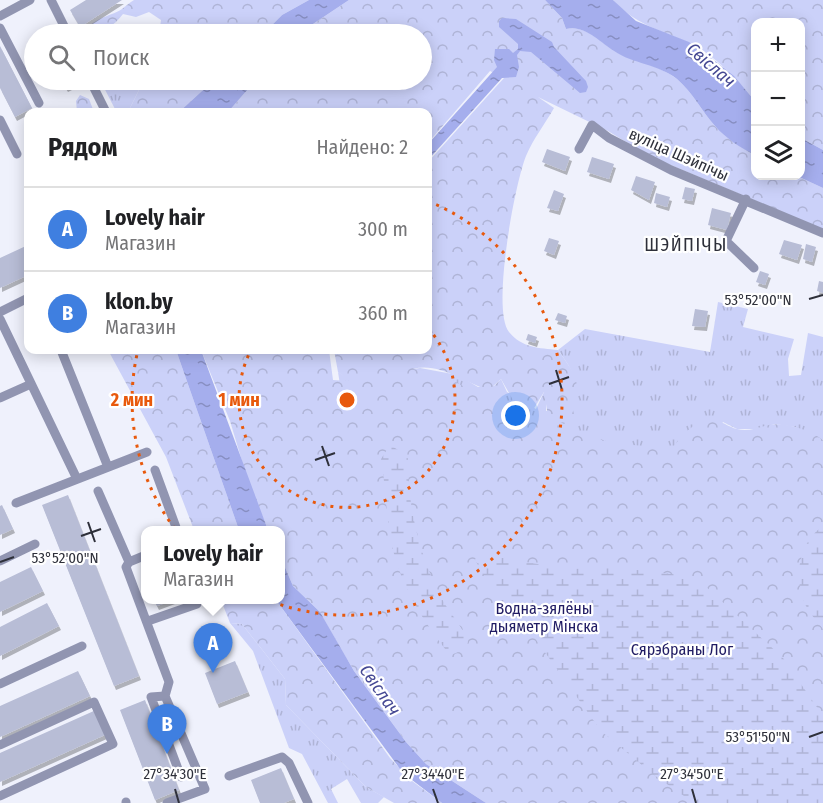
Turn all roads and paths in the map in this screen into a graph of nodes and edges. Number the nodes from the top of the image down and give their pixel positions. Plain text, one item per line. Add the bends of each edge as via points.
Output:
1 (30, 0) edge
2 (51, 0) edge
3 (0, 16) edge
4 (63, 24) edge
5 (0, 28) edge
6 (24, 74) edge
7 (32, 90) edge
8 (95, 90) edge
9 (39, 103) dead end
10 (104, 108) edge
11 (0, 120) edge
12 (579, 149) dead end
13 (17, 154) dead end
14 (746, 199) junction
15 (823, 233) edge
16 (754, 268) dead end
17 (24, 300) edge
18 (0, 312) edge
19 (0, 319) edge
20 (63, 354) edge
21 (31, 384) junction
22 (0, 398) edge
23 (147, 452) dead end
24 (108, 467) junction
25 (155, 470) dead end
26 (77, 479) junction
27 (98, 491) dead end
28 (16, 502) dead end
29 (175, 526) edge
30 (35, 544) dead end
31 (141, 557) edge
32 (0, 561) edge
33 (129, 562) junction
34 (141, 604) edge
35 (141, 604) edge
36 (197, 604) edge
37 (148, 621) junction
38 (82, 646) dead end
39 (0, 684) edge
40 (165, 696) junction
41 (0, 745) edge
42 (229, 776) dead end
43 (181, 777) dead end
44 (0, 796) edge
45 (167, 803) edge
46 (308, 803) edge

1 - 3 street
2 - 4 street
5 - 6 street
7 - 9 street
8 - 10 street
11 - 13 street
12 - 14 street, вуліца Шэйпічы via 592,125 671,170
14 - 15 street, вуліца Шэйпічы
14 - 16 street via 726,241
17 - 18 street
19 - 21 street
20 - 24 street
21 - 22 street
21 - 26 street
23 - 24 street
24 - 26 street
25 - 29 street
26 - 28 street
27 - 33 street
30 - 32 street
31 - 33 street
33 - 35 street via 126,567
34 - 37 street
36 - 37 street
37 - 40 street via 169,681
38 - 39 street
40 - 43 street via 151,697
40 - 45 street via 205,789
41 - 44 street via 94,702 113,744
42 - 46 street via 282,757 289,763

